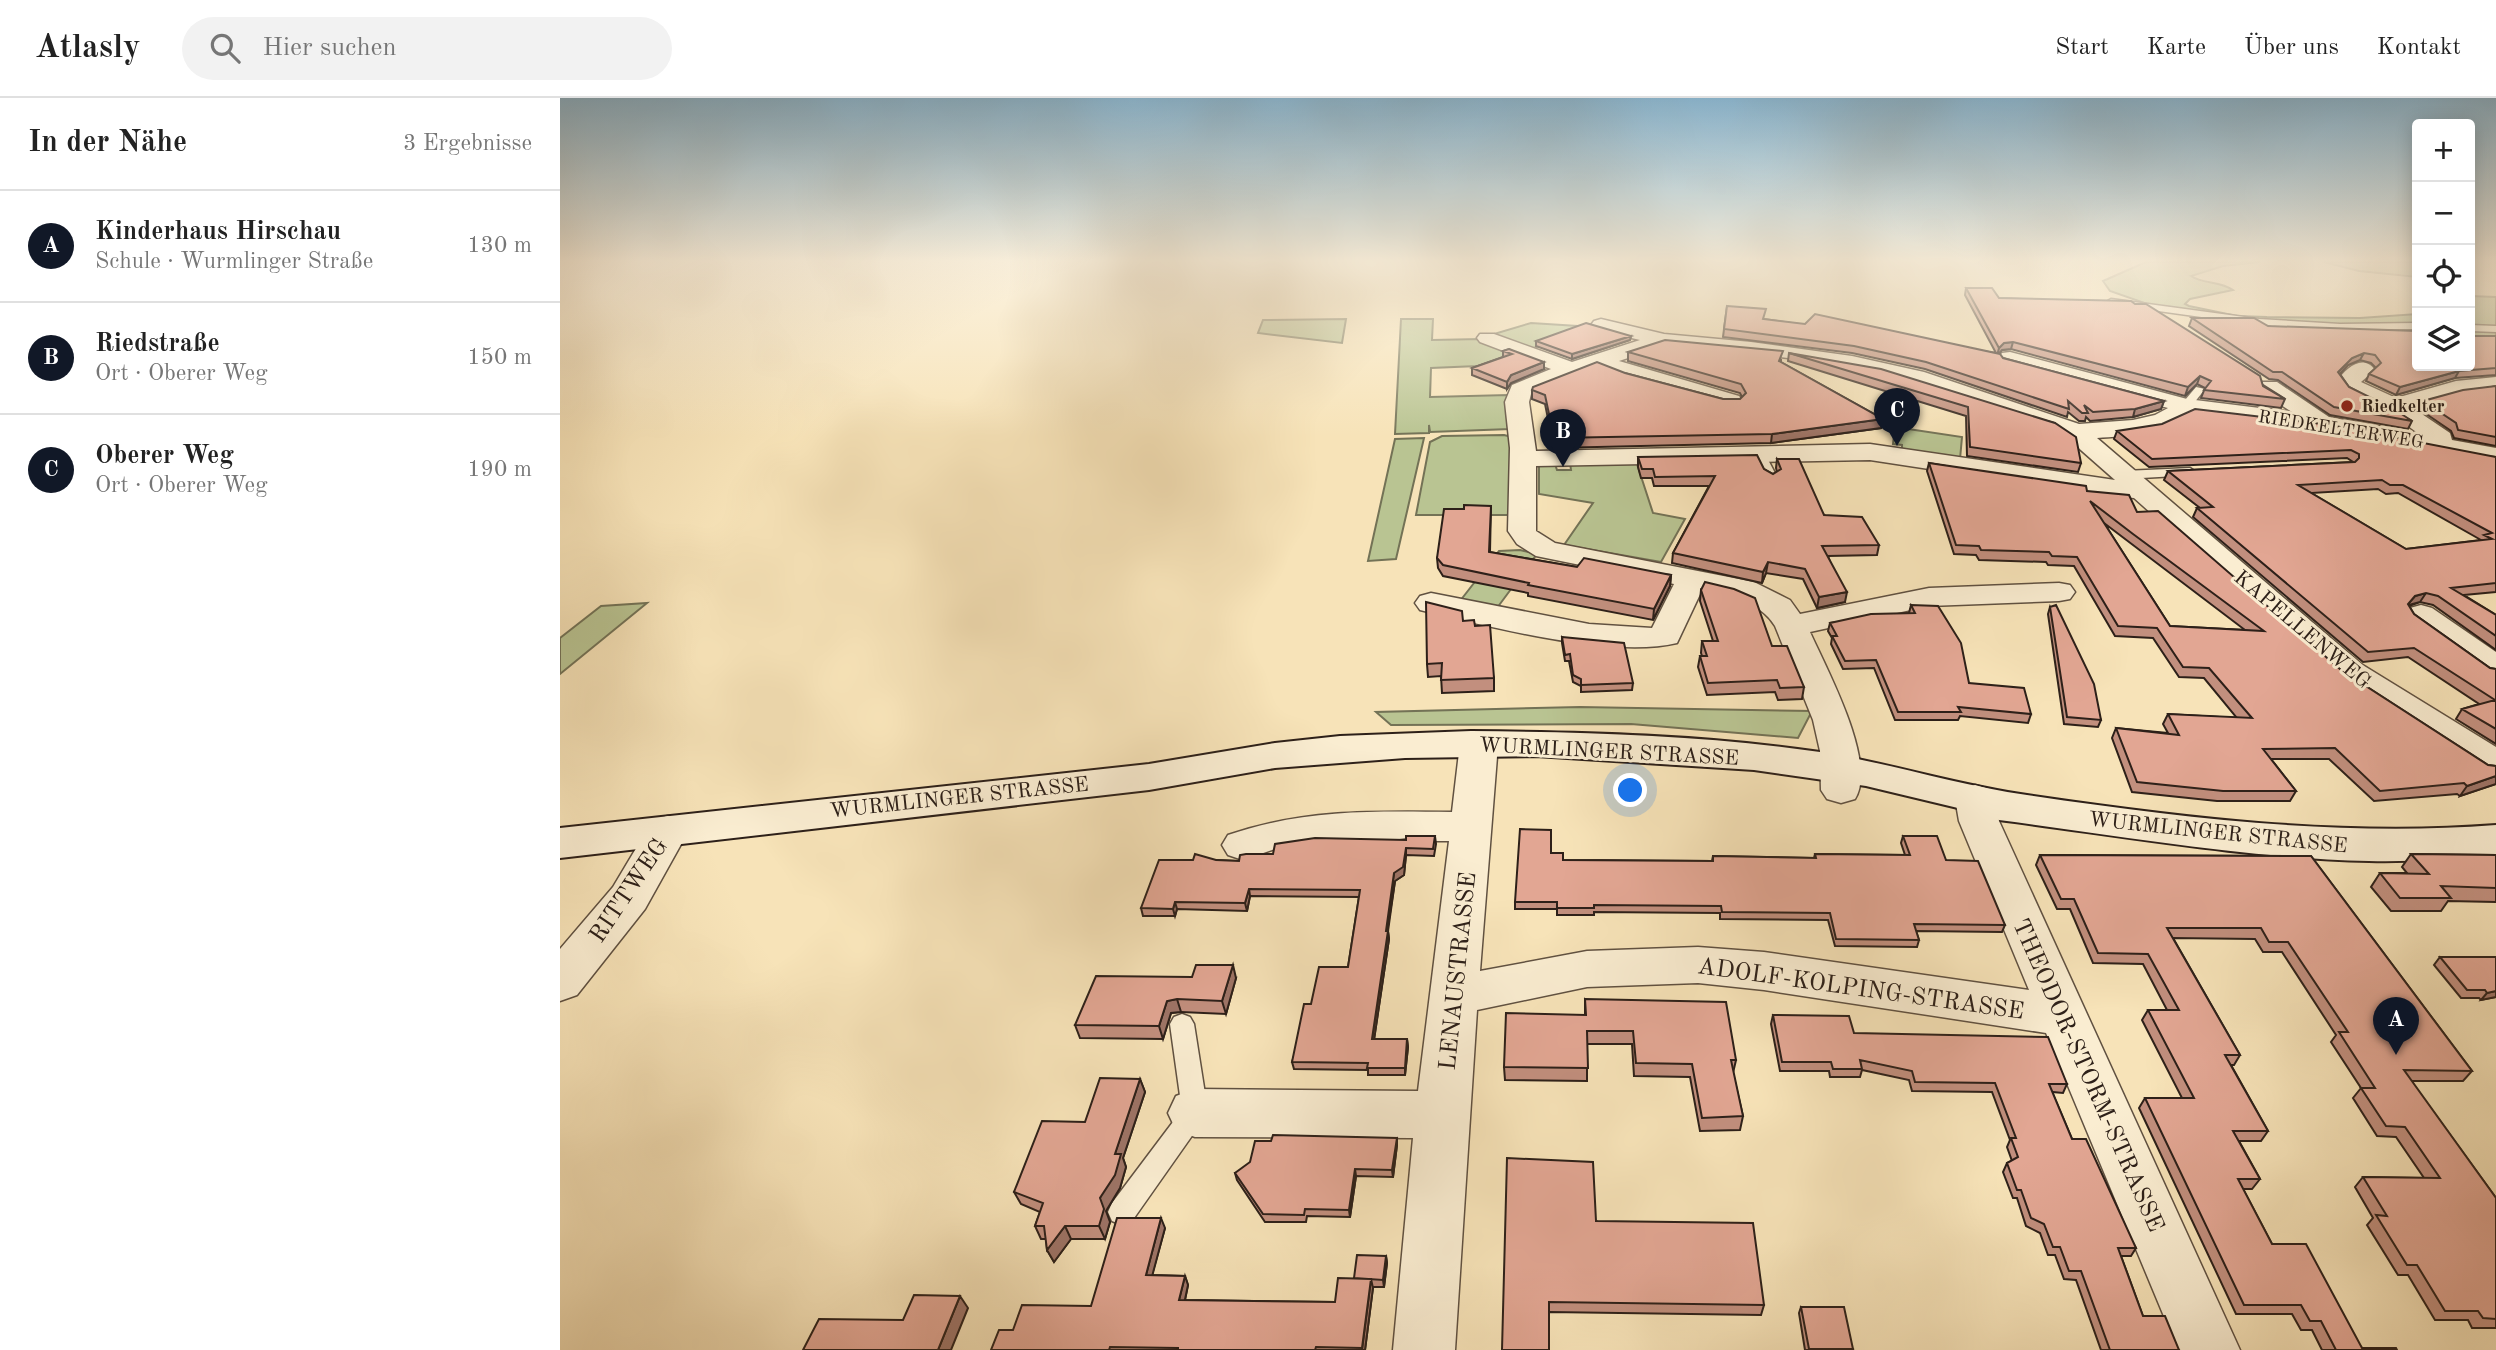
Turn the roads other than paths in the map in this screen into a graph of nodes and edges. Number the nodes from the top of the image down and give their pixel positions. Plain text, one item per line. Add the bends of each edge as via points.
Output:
1 (2171, 320) edge
2 (2253, 320) edge
3 (2174, 323) edge
4 (1601, 326) edge
5 (2412, 326) edge
6 (2475, 328) edge
7 (2496, 330) edge
8 (1487, 338) dead end
9 (1664, 340) junction
10 (2010, 358) edge
11 (1584, 365) junction
12 (2362, 368) edge
13 (2265, 384) edge
14 (2496, 384) edge
15 (2193, 398) junction
16 (1731, 401) edge
17 (2395, 406) junction
18 (2327, 424) junction
19 (2074, 431) junction
20 (2453, 447) junction
21 (2379, 450) edge
22 (1758, 453) junction
23 (2496, 456) edge
24 (1523, 459) junction
25 (2203, 472) edge
26 (1771, 477) edge
27 (2132, 482) junction
28 (1692, 578) junction
29 (2059, 592) dead end
30 (1431, 603) edge
31 (2421, 615) edge
32 (1790, 626) junction
33 (2496, 668) edge
34 (1479, 754) junction
35 (2489, 754) edge
36 (1842, 779) junction
37 (1991, 803) junction
38 (1472, 827) junction
39 (668, 830) junction
40 (2496, 840) edge
41 (560, 843) edge
42 (1243, 845) dead end
43 (560, 982) edge
44 (1454, 995) junction
45 (2061, 1015) junction
46 (1182, 1024) dead end
47 (1195, 1113) junction
48 (1442, 1115) junction
49 (1122, 1212) dead end
50 (1424, 1350) edge
51 (2209, 1350) edge

1 - 3 lane
2 - 5 lane
4 - 9 street, KAPELLENWEG
6 - 7 lane
8 - 11 street
9 - 11 street
9 - 19 street, KAPELLENWEG via 1865,365 1953,388
10 - 15 street, RIEDKELTERWEG
11 - 16 street via 1659,379
11 - 24 street via 1525,386 1517,395
12 - 17 street via 2349,384
13 - 18 street
14 - 17 street via 2456,388
15 - 18 street, RIEDKELTERWEG
15 - 19 street, KAPELLENWEG via 2176,414 2147,425
17 - 20 street
18 - 20 street, RIEDKELTERWEG
18 - 21 street
19 - 27 street, KAPELLENWEG
20 - 23 street, RIEDKELTERWEG
22 - 24 street
22 - 26 lane
22 - 27 street via 1870,452 2107,488
24 - 28 street via 1521,523 1535,545 1562,555
25 - 27 lane
27 - 35 street, KAPELLENWEG via 2349,671 2393,702
28 - 30 street via 1665,636 1648,641
28 - 32 street via 1758,594 1779,607
29 - 32 street via 1929,597
31 - 33 street
32 - 36 street via 1831,720
34 - 36 main road, WURMLINGER STRASSE via 1566,765
34 - 38 street, LENAUSTRASSE
34 - 39 main road, WURMLINGER STRASSE via 1195,780 1149,777
36 - 37 main road, WURMLINGER STRASSE
37 - 40 main road, WURMLINGER STRASSE via 2191,833 2300,843 2391,846
37 - 45 street, THEODOR-STORM-STRASSE via 1979,821
38 - 42 street via 1302,830 1267,835
38 - 44 street, LENAUSTRASSE
39 - 41 main road, WURMLINGER STRASSE
39 - 43 street, RITTWEG via 629,898
44 - 45 street, ADOLF-KOLPING-STRASSE via 1587,969 1698,965
44 - 48 street, LENAUSTRASSE
45 - 51 street, THEODOR-STORM-STRASSE
46 - 47 lane
47 - 48 street
47 - 49 lane
48 - 50 street, LENAUSTRASSE

